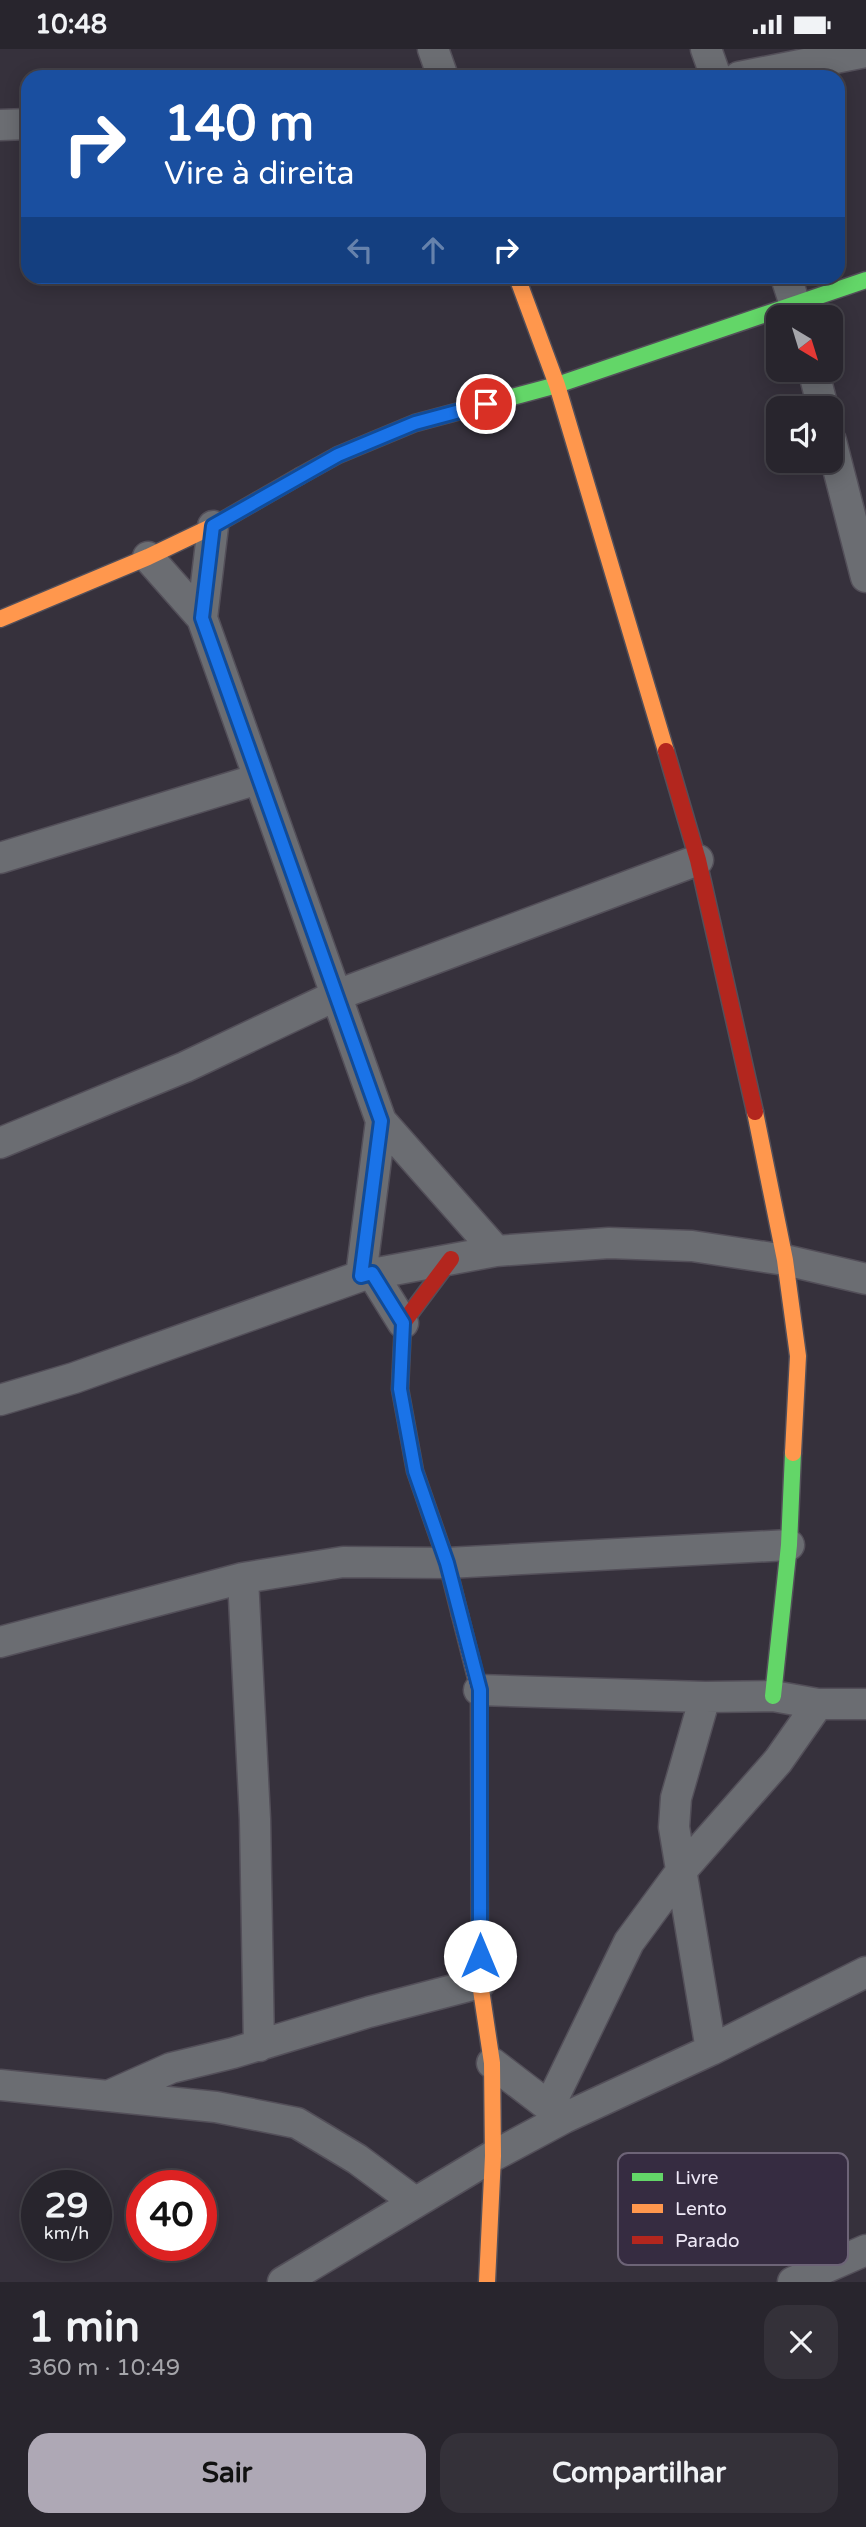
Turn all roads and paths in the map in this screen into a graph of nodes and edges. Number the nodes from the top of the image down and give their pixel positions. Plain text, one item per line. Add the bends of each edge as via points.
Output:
1 (706, 49) edge
2 (866, 52) edge
3 (714, 70) edge
4 (774, 70) edge
5 (21, 124) edge
6 (0, 125) edge
7 (866, 280) edge
8 (520, 284) edge
9 (793, 299) edge
10 (557, 385) junction
11 (841, 473) edge
12 (213, 526) junction
13 (861, 534) edge
14 (148, 557) junction
15 (866, 577) edge
16 (202, 618) junction
17 (0, 619) edge
18 (258, 779) junction
19 (0, 858) edge
20 (698, 860) junction
21 (338, 995) junction
22 (381, 1121) junction
23 (0, 1143) edge
24 (496, 1251) junction
25 (451, 1259) junction
26 (785, 1260) junction
27 (366, 1275) junction
28 (866, 1279) edge
29 (403, 1323) junction
30 (0, 1401) edge
31 (789, 1545) junction
32 (447, 1563) junction
33 (243, 1578) junction
34 (0, 1642) edge
35 (480, 1690) junction
36 (773, 1696) junction
37 (705, 1697) junction
38 (818, 1704) junction
39 (866, 1705) edge
40 (682, 1870) junction
41 (866, 1972) edge
42 (480, 1983) junction
43 (259, 2046) junction
44 (711, 2050) junction
45 (492, 2063) junction
46 (0, 2085) edge
47 (108, 2096) junction
48 (557, 2113) junction
49 (493, 2156) junction
50 (415, 2202) junction
51 (866, 2250) edge
52 (848, 2258) edge
53 (832, 2265) edge
54 (283, 2282) edge
55 (487, 2282) edge
56 (793, 2282) edge

1 - 3 street
2 - 4 street
5 - 6 street
7 - 9 street
8 - 10 street
9 - 10 street
10 - 12 street via 415,423 338,455
10 - 20 street
11 - 13 street
12 - 14 street
12 - 16 street
13 - 15 street
14 - 16 street
14 - 17 street
16 - 18 street
18 - 19 street
18 - 21 street
20 - 21 street
20 - 26 street
21 - 22 street
21 - 23 street via 185,1067
22 - 24 street
22 - 27 street
24 - 25 street
24 - 26 street via 609,1243 692,1246
25 - 27 street
25 - 29 street
26 - 28 street
26 - 31 street via 798,1356
27 - 29 street
27 - 30 street
29 - 32 street via 400,1389 415,1471
31 - 32 street
31 - 36 street
32 - 33 street via 343,1562
32 - 35 street
33 - 34 street
33 - 43 street via 255,1819
35 - 37 street
35 - 42 street
36 - 37 street
36 - 38 street
37 - 40 street via 676,1798 674,1827
38 - 39 street
38 - 40 street via 778,1761
40 - 44 street
40 - 48 street via 629,1942
41 - 44 street
42 - 43 street
42 - 45 street
43 - 47 street via 172,2068
44 - 48 street
45 - 48 street
45 - 49 street
46 - 47 street
47 - 50 street via 216,2107 297,2123
48 - 49 street
49 - 50 street
49 - 55 street
50 - 54 street
51 - 52 street
53 - 56 street

